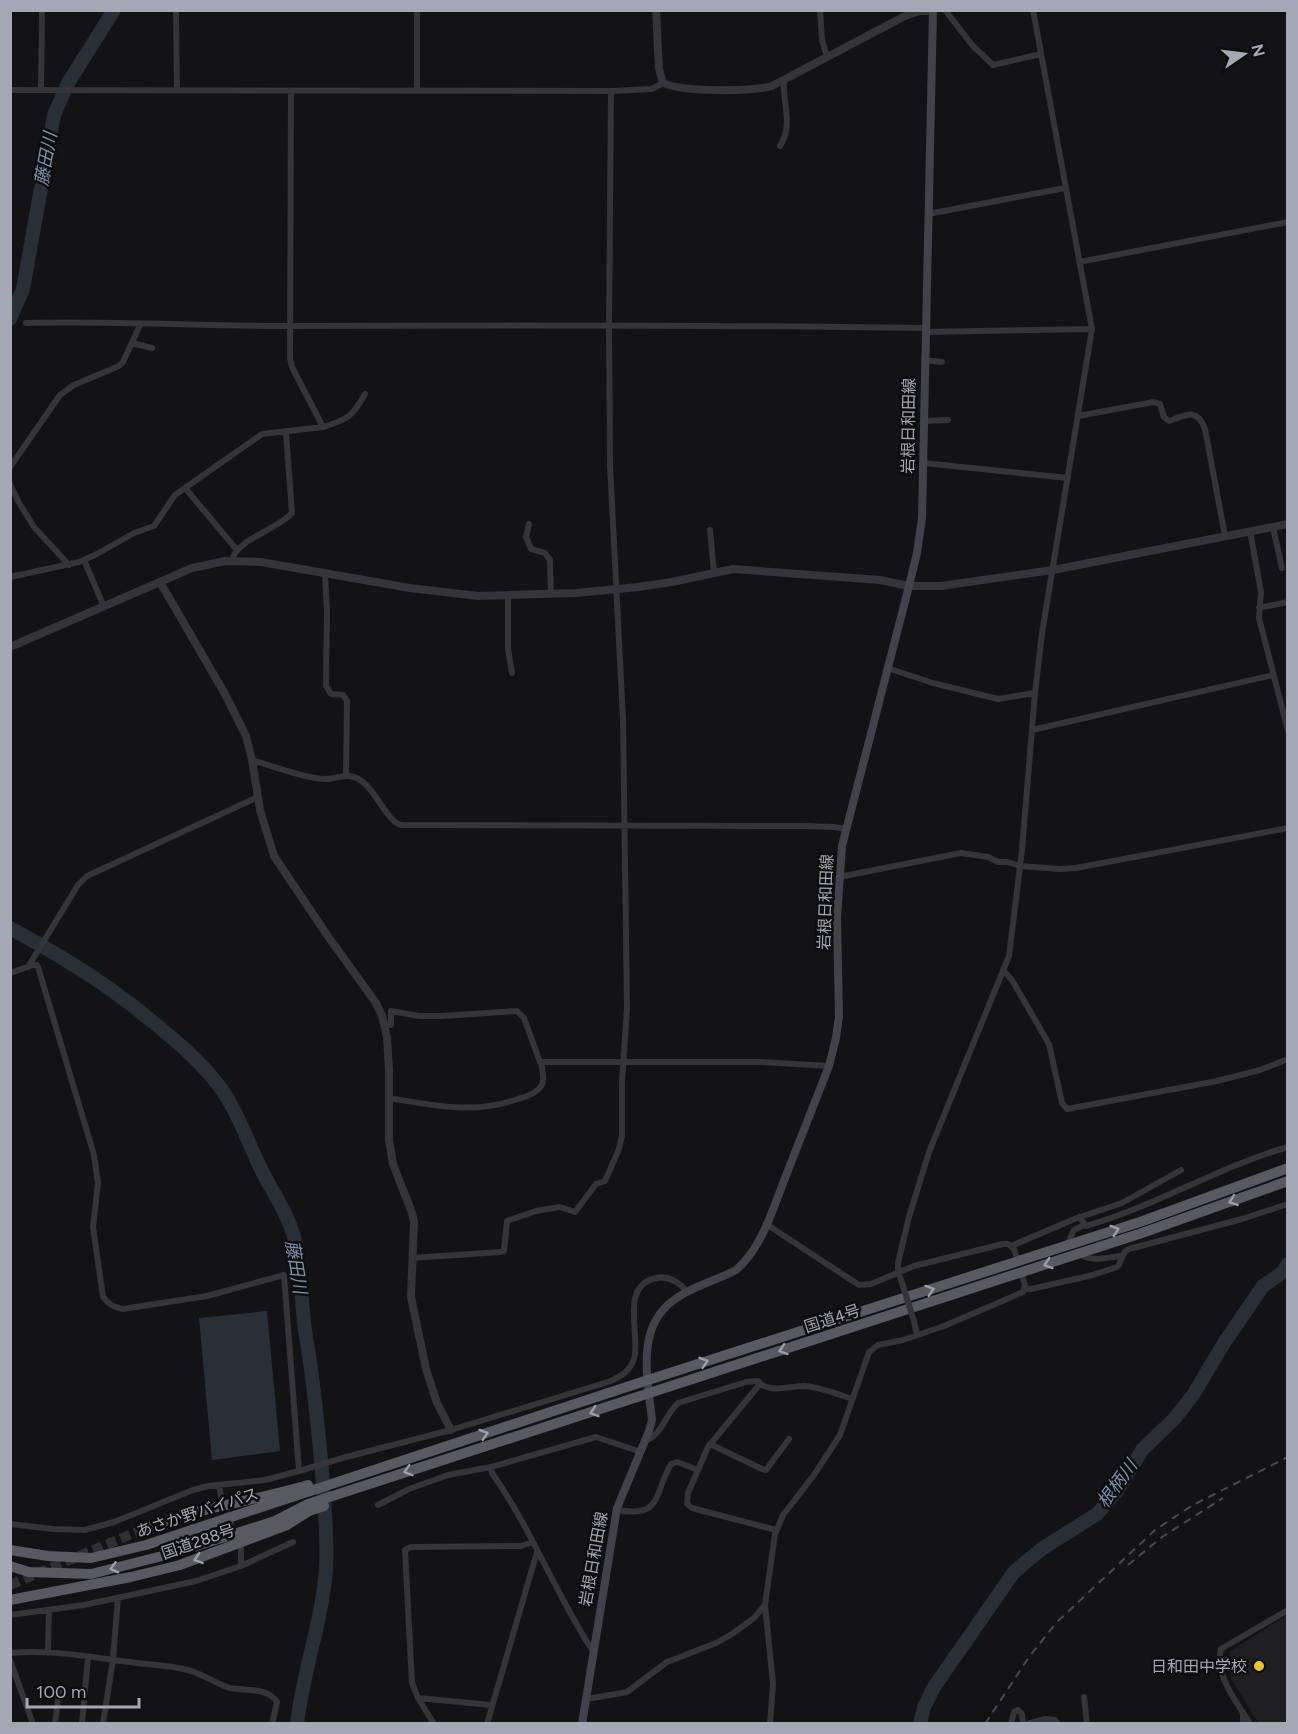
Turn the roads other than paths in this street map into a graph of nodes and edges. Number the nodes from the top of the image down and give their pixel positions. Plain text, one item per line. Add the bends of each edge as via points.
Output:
1 (42, 10) edge
2 (176, 10) edge
3 (417, 10) edge
4 (656, 10) edge
5 (820, 10) edge
6 (945, 10) edge
7 (1032, 10) edge
8 (932, 11) edge
9 (1041, 54) junction
10 (827, 57) junction
11 (784, 80) junction
12 (663, 83) junction
13 (177, 89) junction
14 (10, 90) edge
15 (44, 90) junction
16 (291, 91) junction
17 (611, 91) junction
18 (417, 92) junction
19 (780, 146) dead end
20 (1065, 188) junction
21 (928, 214) junction
22 (1287, 222) edge
23 (1079, 262) junction
24 (26, 323) dead end
25 (140, 325) junction
26 (290, 326) junction
27 (609, 326) junction
28 (1092, 329) junction
29 (925, 330) junction
30 (132, 343) junction
31 (152, 348) dead end
32 (924, 360) junction
33 (942, 362) dead end
34 (365, 394) dead end
35 (1078, 416) junction
36 (948, 420) dead end
37 (923, 421) junction
38 (323, 427) junction
39 (286, 433) junction
40 (923, 463) junction
41 (10, 467) edge
42 (1068, 478) junction
43 (10, 483) edge
44 (185, 488) junction
45 (529, 524) dead end
46 (1287, 524) edge
47 (1273, 527) junction
48 (710, 530) dead end
49 (1250, 531) junction
50 (1225, 536) junction
51 (237, 550) junction
52 (84, 560) junction
53 (232, 560) junction
54 (69, 565) junction
55 (1282, 568) dead end
56 (1053, 570) junction
57 (714, 573) junction
58 (325, 574) junction
59 (10, 577) edge
60 (160, 582) junction
61 (909, 586) junction
62 (616, 589) junction
63 (551, 594) junction
64 (508, 595) junction
65 (1287, 602) edge
66 (104, 607) junction
67 (1259, 608) junction
68 (10, 647) edge
69 (887, 668) junction
70 (512, 673) dead end
71 (1273, 675) junction
72 (1035, 693) junction
73 (1032, 730) junction
74 (1287, 731) edge
75 (252, 759) junction
76 (345, 776) junction
77 (258, 797) junction
78 (626, 825) junction
79 (1287, 828) edge
80 (846, 829) junction
81 (1020, 866) junction
82 (839, 877) junction
83 (28, 967) junction
84 (1004, 970) junction
85 (10, 973) edge
86 (384, 1023) junction
87 (1287, 1059) edge
88 (542, 1062) junction
89 (624, 1062) junction
90 (829, 1066) junction
91 (388, 1098) junction
92 (1287, 1147) edge
93 (1287, 1168) edge
94 (1180, 1170) dead end
95 (1287, 1181) edge
96 (1287, 1204) edge
97 (1079, 1217) junction
98 (766, 1224) junction
99 (1084, 1225) junction
100 (1067, 1245) junction
101 (1011, 1246) junction
102 (1079, 1254) junction
103 (1122, 1256) junction
104 (412, 1258) junction
105 (1020, 1267) junction
106 (898, 1271) junction
107 (1025, 1289) junction
108 (688, 1292) junction
109 (917, 1335) junction
110 (648, 1380) junction
111 (760, 1384) junction
112 (650, 1394) junction
113 (852, 1399) junction
114 (452, 1430) junction
115 (789, 1439) dead end
116 (645, 1441) junction
117 (710, 1444) junction
118 (641, 1452) junction
119 (388, 1466) joint
120 (491, 1467) junction
121 (302, 1470) junction
122 (698, 1470) junction
123 (385, 1479) joint
124 (219, 1485) junction
125 (347, 1485) junction
126 (307, 1498) junction
127 (222, 1501) tunnel mouth
128 (378, 1505) dead end
129 (617, 1510) junction
130 (10, 1524) edge
131 (146, 1528) tunnel mouth
132 (776, 1530) junction
133 (293, 1542) dead end
134 (533, 1542) junction
135 (241, 1549) dead end
136 (10, 1550) edge
137 (537, 1552) junction
138 (10, 1566) edge
139 (241, 1566) junction
140 (118, 1598) junction
141 (10, 1600) edge
142 (765, 1605) junction
143 (49, 1610) junction
144 (1287, 1610) edge
145 (10, 1616) edge
146 (10, 1653) edge
147 (48, 1653) junction
148 (594, 1654) junction
149 (88, 1657) junction
150 (113, 1659) junction
151 (10, 1660) edge
152 (59, 1691) dead end
153 (1084, 1697) dead end
154 (418, 1698) junction
155 (586, 1699) junction
156 (491, 1705) junction
157 (1243, 1712) junction
158 (34, 1723) edge
159 (55, 1724) edge
160 (82, 1724) edge
161 (103, 1724) edge
162 (272, 1724) edge
163 (434, 1724) edge
164 (487, 1724) edge
165 (582, 1724) edge
166 (770, 1724) edge
167 (1011, 1724) edge
168 (1027, 1724) edge
169 (1058, 1724) edge
170 (1087, 1724) edge
171 (1243, 1724) edge
172 (1250, 1724) edge

1 - 15 street
2 - 13 street
3 - 18 street
4 - 12 street via 658,69
5 - 10 street
6 - 9 street via 990,63 997,65
7 - 9 street
8 - 10 street via 905,16
8 - 21 main road, 岩根日和田線
9 - 20 street
10 - 11 street
11 - 12 street via 753,90
11 - 19 street via 787,126
12 - 17 street via 652,89
13 - 15 street
13 - 16 street
14 - 15 street
16 - 18 street
16 - 26 street
17 - 18 street
17 - 27 street
20 - 21 street
20 - 23 street
21 - 29 main road, 岩根日和田線
22 - 23 street
23 - 28 street
24 - 25 street
25 - 26 street
25 - 30 street
26 - 27 street
26 - 38 street via 292,367
27 - 29 street
27 - 62 street
28 - 29 street
28 - 35 street
29 - 32 main road, 岩根日和田線
30 - 31 street
30 - 41 street via 119,366 60,395
32 - 33 street
32 - 37 main road, 岩根日和田線
34 - 38 street via 346,420
35 - 42 street
35 - 50 street via 1154,402 1160,404 1169,421 1189,414 1201,419
36 - 37 street
37 - 40 main road, 岩根日和田線
38 - 39 street
39 - 44 street via 262,434
39 - 51 street via 292,513
40 - 42 street
40 - 61 main road, 岩根日和田線 via 920,539
42 - 56 street
43 - 54 street via 29,520
44 - 51 street
44 - 52 street via 172,498 154,526
45 - 63 street via 526,537 531,549 550,560
46 - 47 street
47 - 49 street
47 - 55 street
48 - 57 street
49 - 50 street
49 - 67 street via 1261,592
50 - 56 street
51 - 53 street
52 - 54 street
52 - 66 street
53 - 58 street
53 - 60 street via 192,568
54 - 59 street
56 - 61 street via 956,585
56 - 72 street
57 - 61 street via 757,569
57 - 62 street
58 - 64 street via 478,596
58 - 76 street via 326,686 331,694 343,695 347,701
60 - 66 street
60 - 75 street via 237,717
61 - 69 main road, 岩根日和田線
62 - 63 street
62 - 78 street
63 - 64 street
64 - 70 street
65 - 67 street
66 - 68 street
67 - 71 street
69 - 72 street via 998,699
69 - 80 main road, 岩根日和田線
71 - 73 street
71 - 74 street
72 - 73 street
73 - 81 street
75 - 76 street via 323,779
75 - 77 street
76 - 78 street via 360,780 392,820 401,825
77 - 83 street via 91,873 78,885
77 - 86 street via 280,867 376,1004
78 - 80 street
78 - 89 street
79 - 81 street via 1076,868
80 - 82 main road, 岩根日和田線
81 - 82 street via 961,853
81 - 84 street
82 - 90 main road, 岩根日和田線 via 839,1016
83 - 85 street
83 - 121 street via 38,967 97,1165 93,1227 104,1297 114,1307 123,1309 207,1296 284,1275
84 - 87 street via 1046,1039 1067,1110 1217,1081
84 - 106 street via 929,1152
86 - 88 street via 391,1025 391,1011 420,1016 518,1011
86 - 91 street
88 - 89 street
88 - 91 street via 540,1088 494,1106 463,1109
89 - 90 street
89 - 104 street via 619,1149 605,1180 596,1184 575,1212 560,1207 536,1210 507,1221 504,1251
90 - 98 main road, 岩根日和田線
91 - 104 street via 388,1140 414,1222
92 - 99 street via 1231,1167 1121,1216
100 -> 93 highway, 国道4号
94 - 97 street via 1122,1203
95 -> 102 highway, 国道4号
96 - 103 street via 1129,1249
97 - 99 street
97 - 101 street
98 - 106 street via 859,1285 871,1284
98 - 108 main road, 岩根日和田線 via 749,1256 736,1270
99 - 100 street via 1074,1230
100 - 105 highway, 国道4号
101 - 105 street
101 - 106 street via 1004,1244
102 - 103 street via 1096,1260
102 -> 105 highway, 国道4号
103 - 107 street via 1116,1267 1093,1275
104 - 114 street via 411,1297 426,1368
105 - 107 street
110 -> 105 highway, 国道4号
105 -> 112 highway, 国道4号
106 - 109 street, bridge
107 - 109 street
108 - 110 main road, 岩根日和田線 via 673,1300 651,1329 646,1346
108 - 114 street via 674,1280 661,1276 640,1286 634,1304 634,1358 624,1374
109 - 113 street via 873,1347
110 - 112 main road, 岩根日和田線
119 -> 110 highway, 国道4号
111 - 113 street via 767,1388 805,1386
111 - 116 street via 746,1382 678,1403 657,1434
111 - 117 street
112 - 116 main road, 岩根日和田線 via 652,1420
112 -> 123 highway, 国道4号
113 - 132 street via 840,1435
114 - 121 street
115 - 117 street via 766,1470
116 - 118 main road, 岩根日和田線
117 - 122 street
118 - 120 street via 596,1437
118 - 129 main road, 岩根日和田線
119 - 125 highway, 国道288号
120 - 128 street via 448,1475
120 - 134 street
121 - 124 street via 265,1480
122 - 129 street via 674,1463 652,1506 634,1513
122 - 132 street via 688,1493 689,1507
123 - 125 highway, 国道288号
124 - 127 street
124 - 130 street via 177,1495 85,1530
125 - 126 highway, 国道288号
125 - 126 highway, 国道288号
126 - 131 highway, 国道288号 via 284,1492 168,1519
126 - 136 highway, あさか野バイパス via 108,1555 68,1558
126 -> 138 highway, あさか野バイパス via 275,1521 91,1574 29,1572
126 -> 141 highway, 国道288号 via 287,1525 180,1565
129 - 148 main road, 岩根日和田線
132 - 142 street
133 - 139 street
134 - 137 street
134 - 154 street via 521,1546 405,1550 410,1665
135 - 139 street
137 - 148 street
137 - 156 street
139 - 140 street via 196,1581
140 - 143 street
140 - 150 street
142 - 155 street via 732,1634 667,1662 627,1692
142 - 166 street via 773,1684
143 - 145 street
143 - 147 street
144 - 157 street via 1221,1649 1220,1662 1227,1685
146 - 147 street
147 - 149 street
148 - 155 main road, 岩根日和田線
149 - 150 street
149 - 160 street
150 - 161 street
150 - 162 street via 179,1667 228,1687 266,1693 276,1702
151 - 158 street
152 - 159 street
153 - 170 street
154 - 156 street
154 - 163 street
155 - 165 main road, 岩根日和田線
156 - 164 street
157 - 171 street
157 - 172 street
167 - 168 street via 1018,1710
168 - 169 street via 1046,1719

